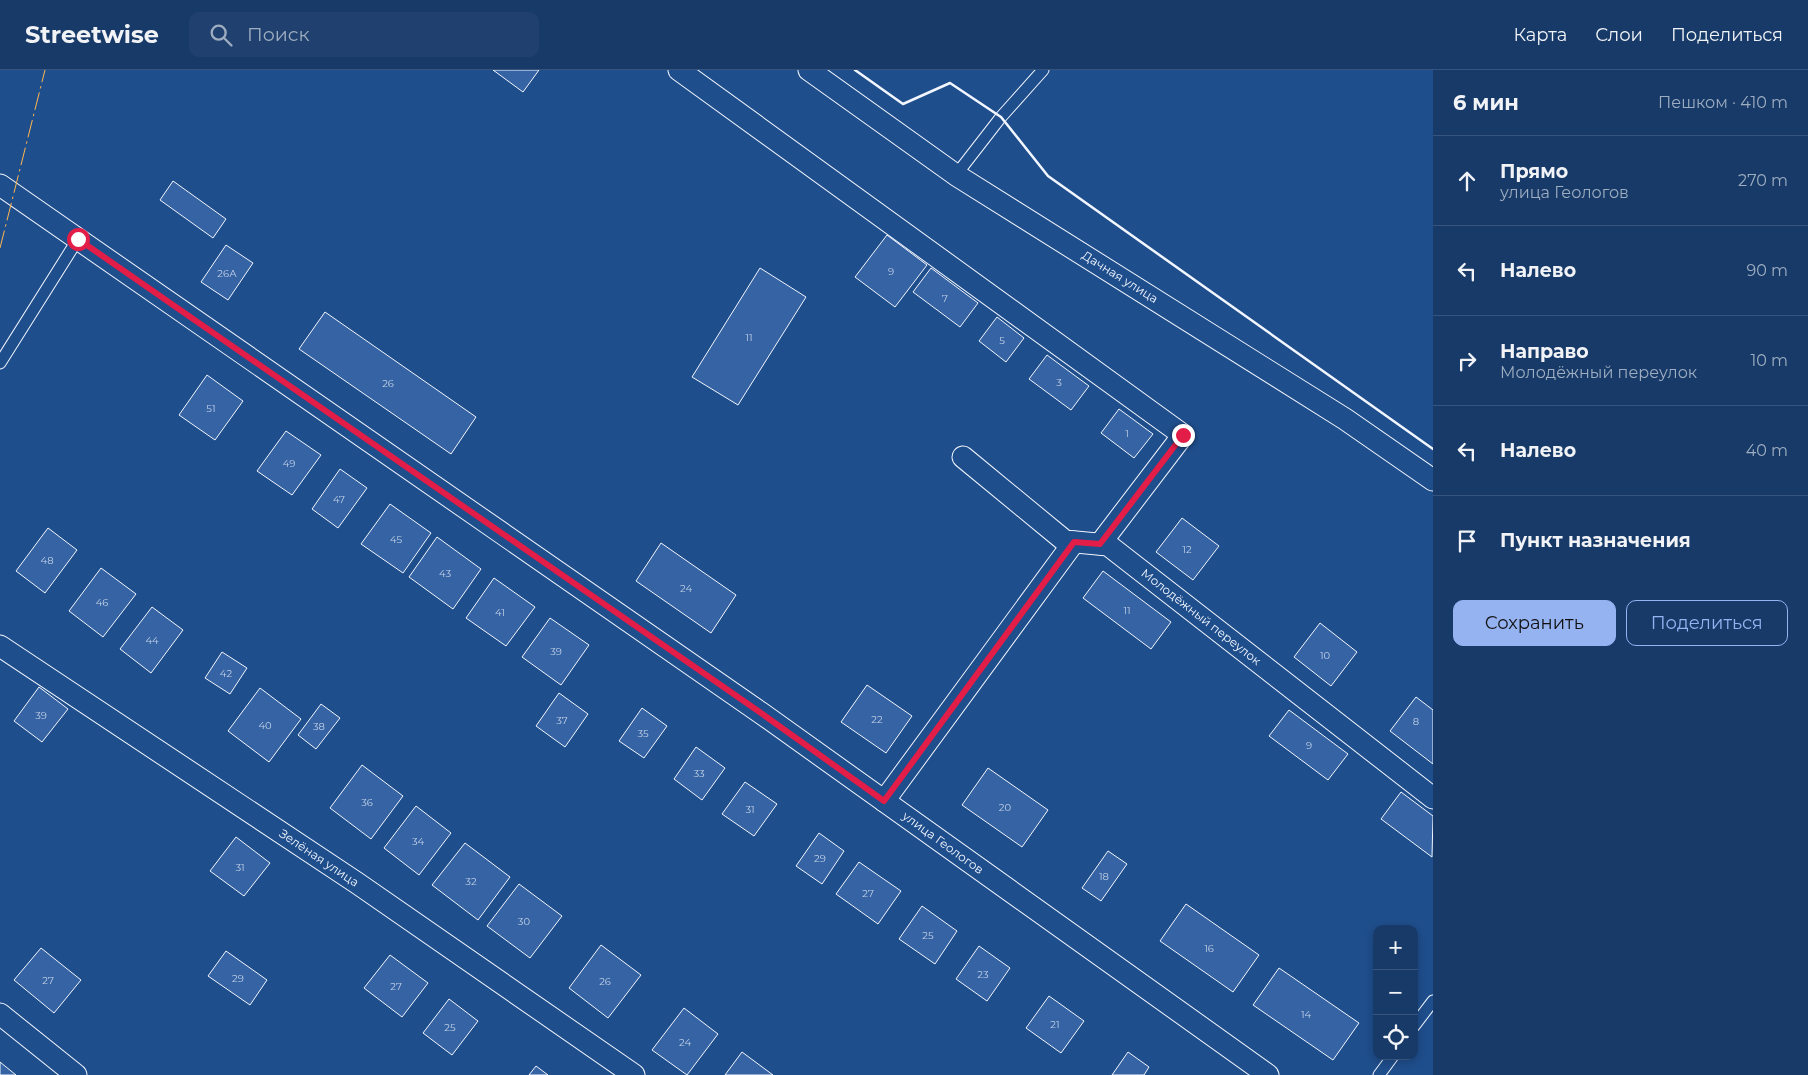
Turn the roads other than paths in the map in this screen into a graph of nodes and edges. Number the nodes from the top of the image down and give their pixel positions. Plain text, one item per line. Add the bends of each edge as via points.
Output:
1 (678, 70) edge
2 (810, 70) edge
3 (1043, 70) edge
4 (956, 175) junction
5 (0, 184) edge
6 (78, 239) junction
7 (0, 363) edge
8 (963, 457) dead end
9 (1433, 480) edge
10 (1074, 542) junction
11 (1100, 544) junction
12 (0, 646) edge
13 (1433, 798) edge
14 (884, 801) junction
15 (1433, 1000) edge
16 (0, 1014) edge
17 (1418, 1021) edge
18 (1390, 1060) edge
19 (76, 1075) edge
20 (634, 1075) edge
21 (1268, 1075) edge
22 (1379, 1075) edge

1 - 11 street via 1183,435
2 - 4 street, Дачная улица
3 - 4 lane
4 - 9 street, Дачная улица via 1345,419
5 - 6 street, улица Геологов
6 - 7 lane
6 - 14 street, улица Геологов
8 - 10 street, Молодёжный переулок via 1065,541
10 - 11 street, Молодёжный переулок
10 - 14 street
11 - 13 street, Молодёжный переулок via 1108,545
12 - 20 street, Зелёная улица via 357,883
14 - 21 street, улица Геологов
15 - 17 lane
16 - 19 street
18 - 22 lane

